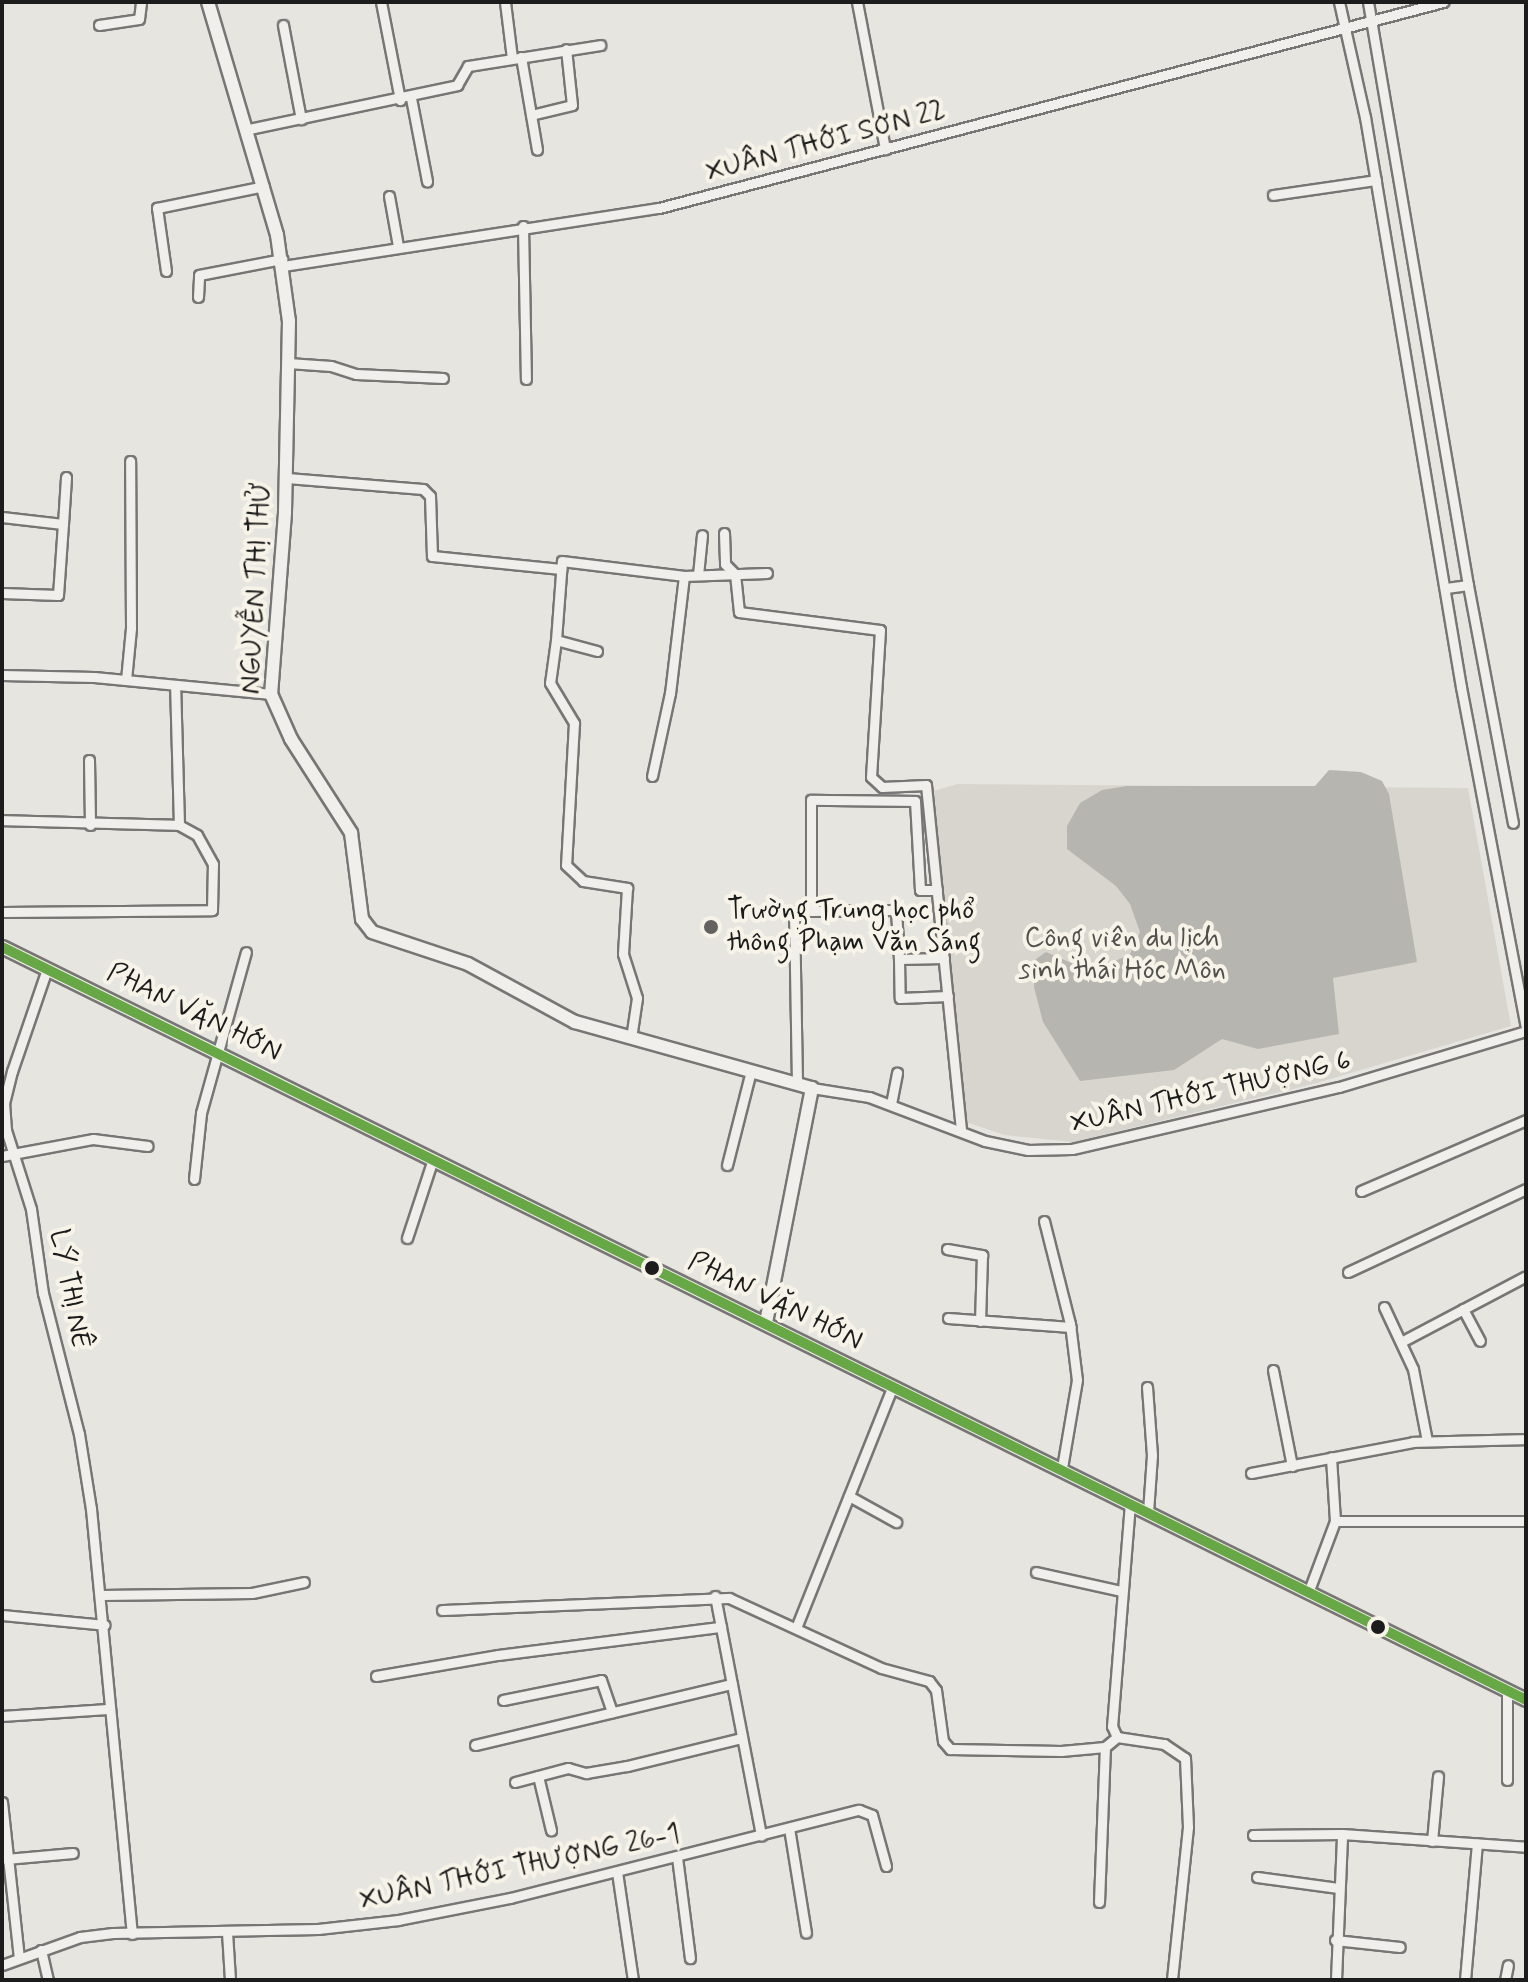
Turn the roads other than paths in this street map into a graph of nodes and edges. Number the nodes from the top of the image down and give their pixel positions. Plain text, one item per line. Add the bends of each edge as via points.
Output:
1 (141, 2) edge
2 (208, 2) edge
3 (381, 2) edge
4 (505, 2) edge
5 (857, 2) edge
6 (1339, 2) edge
7 (1368, 2) edge
8 (1443, 2) edge
9 (1371, 20) junction
10 (99, 25) dead end
11 (283, 25) dead end
12 (1344, 28) junction
13 (600, 45) dead end
14 (566, 49) junction
15 (516, 58) junction
16 (411, 98) junction
17 (400, 100) junction
18 (531, 115) junction
19 (301, 119) junction
20 (249, 129) junction
21 (885, 149) junction
22 (537, 150) dead end
23 (1376, 180) junction
24 (427, 181) dead end
25 (264, 186) junction
26 (1273, 195) dead end
27 (389, 196) dead end
28 (523, 226) junction
29 (398, 246) junction
30 (282, 262) junction
31 (166, 271) dead end
32 (198, 297) dead end
33 (288, 363) junction
34 (443, 378) dead end
35 (526, 379) dead end
36 (130, 461) dead end
37 (66, 477) dead end
38 (287, 478) junction
39 (2, 517) edge
40 (63, 524) junction
41 (724, 533) dead end
42 (702, 535) dead end
43 (561, 569) junction
44 (767, 573) dead end
45 (735, 574) junction
46 (698, 575) junction
47 (684, 576) junction
48 (1468, 585) junction
49 (1446, 588) junction
50 (2, 593) edge
51 (556, 640) junction
52 (597, 651) dead end
53 (2, 675) edge
54 (126, 680) junction
55 (175, 686) junction
56 (271, 694) junction
57 (89, 760) dead end
58 (652, 776) dead end
59 (2, 820) edge
60 (1513, 823) dead end
61 (90, 825) junction
62 (179, 825) junction
63 (937, 890) junction
64 (794, 911) dead end
65 (2, 912) edge
66 (2, 947) edge
67 (246, 952) dead end
68 (944, 958) junction
69 (899, 959) junction
70 (47, 969) junction
71 (948, 996) junction
72 (1526, 1030) edge
73 (631, 1038) junction
74 (220, 1053) junction
75 (7, 1070) edge
76 (751, 1071) junction
77 (897, 1073) dead end
78 (797, 1083) junction
79 (812, 1088) junction
80 (891, 1104) junction
81 (1526, 1120) edge
82 (961, 1131) junction
83 (148, 1146) dead end
84 (7, 1155) edge
85 (433, 1159) junction
86 (727, 1165) dead end
87 (194, 1179) dead end
88 (1526, 1189) edge
89 (1361, 1191) dead end
90 (1044, 1221) dead end
91 (407, 1238) dead end
92 (947, 1249) dead end
93 (1348, 1272) dead end
94 (1526, 1276) edge
95 (1384, 1307) dead end
96 (1463, 1309) junction
97 (948, 1318) dead end
98 (980, 1321) junction
99 (766, 1323) junction
100 (1071, 1327) junction
101 (1480, 1341) dead end
102 (1401, 1342) junction
103 (1273, 1370) dead end
104 (893, 1386) junction
105 (1147, 1387) dead end
106 (1526, 1439) edge
107 (1427, 1441) junction
108 (1331, 1457) junction
109 (1292, 1466) junction
110 (1062, 1468) junction
111 (1251, 1473) dead end
112 (849, 1496) junction
113 (1130, 1503) junction
114 (1148, 1512) junction
115 (1335, 1521) junction
116 (1526, 1521) edge
117 (896, 1522) dead end
118 (1036, 1572) dead end
119 (304, 1582) dead end
120 (1122, 1591) junction
121 (1308, 1593) junction
122 (102, 1595) junction
123 (715, 1596) junction
124 (442, 1610) dead end
125 (2, 1615) edge
126 (105, 1625) junction
127 (721, 1627) junction
128 (796, 1628) junction
129 (376, 1676) dead end
130 (732, 1684) junction
131 (1507, 1691) junction
132 (503, 1700) dead end
133 (1526, 1700) edge
134 (107, 1709) junction
135 (612, 1712) junction
136 (2, 1716) edge
137 (1117, 1737) junction
138 (741, 1738) junction
139 (475, 1745) dead end
140 (1105, 1747) junction
141 (538, 1776) junction
142 (1438, 1776) dead end
143 (1507, 1780) dead end
144 (515, 1782) dead end
145 (2, 1802) edge
146 (789, 1828) junction
147 (551, 1830) dead end
148 (1342, 1834) junction
149 (1253, 1835) dead end
150 (761, 1836) junction
151 (1432, 1841) junction
152 (1477, 1844) junction
153 (1526, 1847) edge
154 (73, 1853) dead end
155 (677, 1857) junction
156 (6, 1859) junction
157 (886, 1866) dead end
158 (617, 1872) junction
159 (1257, 1877) dead end
160 (1338, 1888) junction
161 (1099, 1902) dead end
162 (227, 1932) junction
163 (806, 1933) dead end
164 (132, 1934) junction
165 (1335, 1940) junction
166 (1400, 1947) dead end
167 (41, 1950) junction
168 (19, 1958) junction
169 (690, 1958) dead end
170 (2, 1965) edge
171 (1508, 1965) dead end
172 (48, 1980) edge
173 (230, 1980) edge
174 (633, 1980) edge
175 (1172, 1980) edge
176 (1336, 1980) edge
177 (1465, 1980) edge
178 (1505, 1980) edge

1 - 10 street via 139,19
2 - 20 main road, NGUYỄN THỊ THỬ
3 - 17 street
4 - 15 street
5 - 21 street
6 - 12 street
7 - 9 street
8 - 9 street, XUÂN THỚI SƠN 22
9 - 12 street, XUÂN THỚI SƠN 22
9 - 48 street
11 - 19 street
12 - 21 street, XUÂN THỚI SƠN 22
12 - 23 street
13 - 14 street
14 - 15 street
14 - 18 street via 572,105
15 - 16 street via 468,66 457,85
15 - 18 street
16 - 17 street
16 - 24 street
17 - 19 street
18 - 22 street
19 - 20 street
20 - 25 main road, NGUYỄN THỊ THỬ
21 - 28 street, XUÂN THỚI SƠN 22 via 659,208
23 - 26 street
23 - 49 street
25 - 30 main road, NGUYỄN THỊ THỬ
25 - 31 street via 157,208
27 - 29 street
28 - 29 street, XUÂN THỚI SƠN 22
28 - 35 street
29 - 30 street, XUÂN THỚI SƠN 22
30 - 32 street, XUÂN THỚI SƠN 22 via 199,275
30 - 33 main road, NGUYỄN THỊ THỬ
33 - 34 street via 356,374
33 - 38 main road, NGUYỄN THỊ THỬ
36 - 54 street via 131,628
37 - 40 street
38 - 43 street via 423,489 430,496 432,556
38 - 56 main road, NGUYỄN THỊ THỬ
39 - 40 street
40 - 50 street via 58,595
41 - 45 street via 725,564
42 - 46 street
43 - 47 street via 562,561
43 - 51 street
44 - 45 street
45 - 46 street
45 - 63 street via 739,612 880,630 871,777 882,787 926,785
46 - 47 street
47 - 58 street via 670,693
48 - 49 street
48 - 60 street
49 - 72 street
51 - 52 street
51 - 73 street via 550,683 574,723 566,865 583,881 627,888 623,954 637,998
53 - 54 street
54 - 55 street
55 - 56 street
55 - 62 street
56 - 73 main road, NGUYỄN THỊ THỬ via 291,739 351,833 367,927 468,964 557,1015
57 - 61 street
59 - 61 street
61 - 62 street
62 - 65 street via 197,835 213,864 212,910
63 - 68 street
63 - 69 street via 920,890 915,801 811,800 811,911 896,910
64 - 78 street
66 - 70 main road, PHAN VĂN HỚN
67 - 74 street
68 - 69 street
68 - 71 street
69 - 71 street via 900,998
70 - 74 main road, PHAN VĂN HỚN
70 - 75 street, LÝ THỊ NÊ
71 - 82 street
72 - 82 street, XUÂN THỚI THƯỢNG 6 via 1339,1087 1072,1149 1028,1150
73 - 76 main road, NGUYỄN THỊ THỬ
74 - 85 main road, PHAN VĂN HỚN
74 - 87 street via 201,1113
75 - 84 street, LÝ THỊ NÊ
76 - 78 main road, NGUYỄN THỊ THỬ
76 - 86 street
77 - 80 street
78 - 79 main road, NGUYỄN THỊ THỬ
79 - 80 street, XUÂN THỚI THƯỢNG 6
79 - 99 main road
80 - 82 street, XUÂN THỚI THƯỢNG 6
81 - 89 street
83 - 84 street via 93,1139
84 - 122 street, LÝ THỊ NÊ via 31,1209 43,1293 79,1434
85 - 91 street
85 - 99 main road, PHAN VĂN HỚN
88 - 93 street
90 - 100 street
92 - 98 street via 982,1255
94 - 96 street
95 - 102 street
96 - 101 street
96 - 102 street
97 - 98 street
98 - 100 street
99 - 104 main road, PHAN VĂN HỚN
100 - 110 street via 1077,1380
102 - 107 street via 1413,1369
103 - 109 street
104 - 110 main road, PHAN VĂN HỚN
104 - 112 street
105 - 114 street via 1152,1455
106 - 107 street
107 - 108 street
108 - 109 street
108 - 115 street
109 - 111 street
110 - 113 main road, PHAN VĂN HỚN
112 - 117 street
112 - 128 street
113 - 114 main road, PHAN VĂN HỚN
113 - 120 street
114 - 121 main road, PHAN VĂN HỚN
115 - 116 street
115 - 121 street
118 - 120 street
119 - 122 street via 252,1593
120 - 137 street via 1112,1711
121 - 131 main road, PHAN VĂN HỚN
122 - 126 street, LÝ THỊ NÊ
123 - 124 street
123 - 127 street
123 - 128 street
125 - 126 street
126 - 134 street, LÝ THỊ NÊ
127 - 129 street
127 - 130 street
128 - 140 street via 881,1668 929,1681 936,1690 943,1741 950,1749
130 - 135 street
130 - 138 street
131 - 133 main road, PHAN VĂN HỚN
131 - 143 street
132 - 135 street via 601,1680
134 - 136 street
134 - 164 street, LÝ THỊ NÊ
135 - 139 street
137 - 140 street
137 - 175 street via 1164,1744 1185,1758 1188,1827
138 - 141 street via 627,1766 586,1773 568,1768
138 - 150 street
140 - 161 street
141 - 144 street
141 - 147 street
142 - 151 street
145 - 156 street
146 - 150 street, XUÂN THỚI THƯỢNG 26-1
146 - 157 street, XUÂN THỚI THƯỢNG 26-1 via 867,1811
146 - 163 street
148 - 149 street
148 - 151 street
148 - 160 street
150 - 155 street, XUÂN THỚI THƯỢNG 26-1
151 - 152 street
152 - 153 street
152 - 177 street
154 - 156 street
155 - 158 street, XUÂN THỚI THƯỢNG 26-1
155 - 169 street
156 - 168 street
158 - 162 street, XUÂN THỚI THƯỢNG 26-1 via 398,1920
158 - 174 street
159 - 160 street
160 - 165 street
162 - 164 street, XUÂN THỚI THƯỢNG 26-1
162 - 173 street
164 - 167 street, XUÂN THỚI THƯỢNG 26-1 via 80,1937
165 - 166 street
165 - 176 street
167 - 168 street, XUÂN THỚI THƯỢNG 26-1
167 - 172 street
168 - 170 street, XUÂN THỚI THƯỢNG 26-1
171 - 178 street

